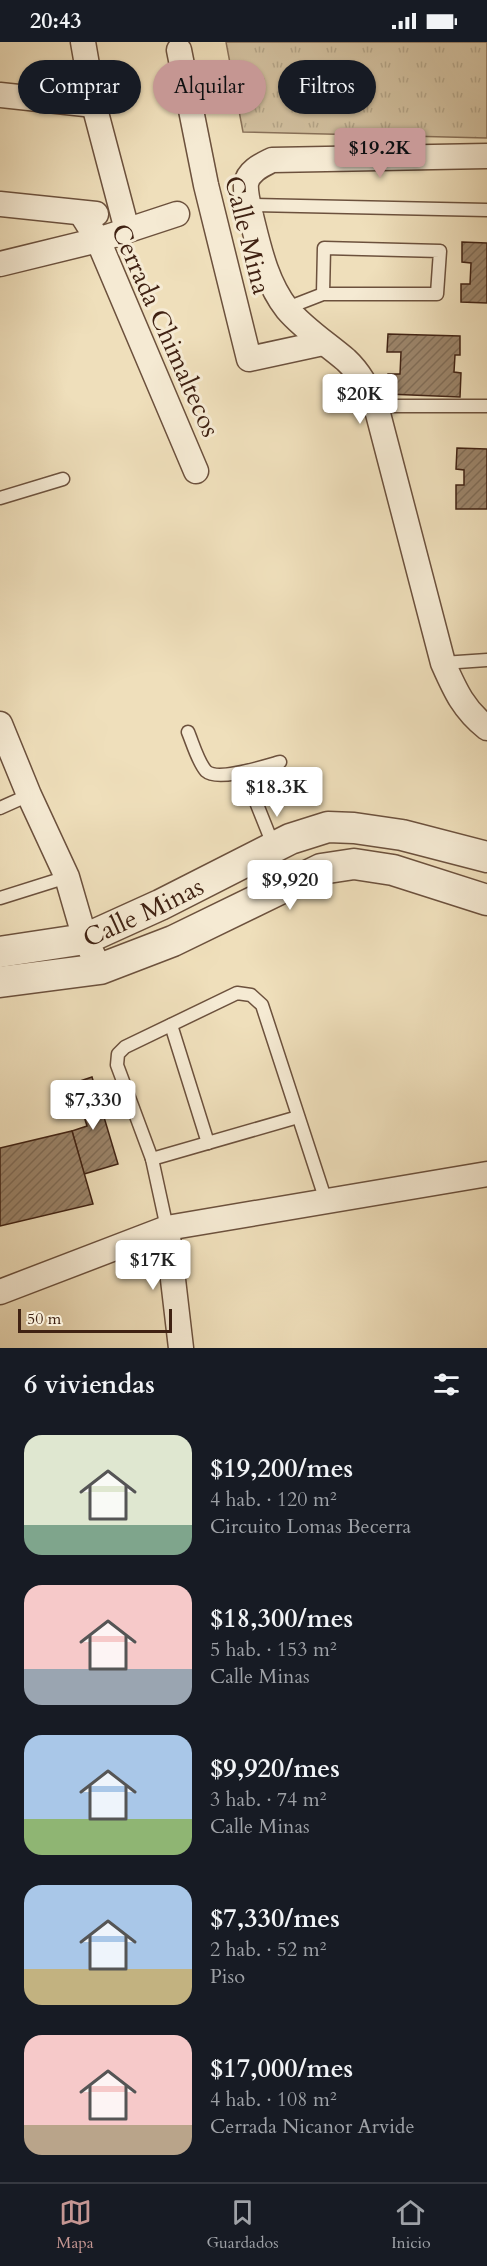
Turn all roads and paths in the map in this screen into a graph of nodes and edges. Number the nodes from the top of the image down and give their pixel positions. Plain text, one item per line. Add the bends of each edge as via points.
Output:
1 (83, 42) edge
2 (179, 50) dead end
3 (86, 60) edge
4 (0, 95) edge
5 (18, 97) edge
6 (96, 114) edge
7 (487, 156) edge
8 (0, 204) edge
9 (249, 205) junction
10 (487, 210) edge
11 (81, 213) junction
12 (177, 214) dead end
13 (124, 223) junction
14 (98, 240) junction
15 (0, 264) edge
16 (323, 294) junction
17 (287, 308) junction
18 (323, 343) junction
19 (376, 405) junction
20 (487, 406) edge
21 (196, 471) dead end
22 (63, 479) dead end
23 (0, 498) edge
24 (487, 660) edge
25 (443, 663) junction
26 (0, 724) edge
27 (487, 728) edge
28 (188, 732) dead end
29 (280, 762) dead end
30 (244, 772) junction
31 (28, 795) junction
32 (0, 808) edge
33 (274, 847) junction
34 (487, 857) edge
35 (67, 877) junction
36 (285, 887) junction
37 (0, 898) edge
38 (487, 900) edge
39 (85, 939) junction
40 (0, 952) edge
41 (100, 969) junction
42 (0, 982) edge
43 (171, 1025) junction
44 (298, 1117) junction
45 (208, 1143) junction
46 (152, 1159) junction
47 (487, 1174) edge
48 (326, 1201) junction
49 (167, 1228) junction
50 (0, 1292) edge
51 (181, 1348) edge

1 - 3 street
2 - 18 street, Calle Mina via 206,184 249,359
4 - 5 street
6 - 13 street
7 - 9 street via 272,160 256,168 246,183
8 - 11 street
9 - 10 lane
9 - 17 street via 262,261
11 - 13 street
11 - 14 street, Cerrada Chimaltecos
12 - 13 street
13 - 14 street
14 - 15 street
14 - 21 street, Cerrada Chimaltecos
16 - 16 lane via 324,249 440,251 437,294
16 - 17 lane
17 - 18 street
18 - 19 street via 363,380
19 - 20 lane
19 - 25 street
22 - 23 lane
24 - 25 lane
25 - 27 street via 460,701
26 - 31 street
28 - 30 lane via 209,773
29 - 30 lane
30 - 33 lane
31 - 32 lane
31 - 35 street
33 - 34 street, Calle Minas via 328,827 354,828 402,835
33 - 36 street
33 - 39 street, Calle Minas
35 - 37 lane
35 - 39 street
36 - 38 street, Calle Minas via 321,869 354,864 393,870
36 - 41 street, Calle Minas via 173,942
39 - 40 street, Calle Minas
39 - 41 street
41 - 42 street, Calle Minas
43 - 44 lane via 237,993 251,995 262,1005
43 - 45 lane
43 - 46 lane via 117,1054 117,1065
44 - 45 lane
44 - 48 lane
45 - 46 lane
46 - 49 lane
47 - 48 street
48 - 49 street
49 - 50 street
49 - 51 street

